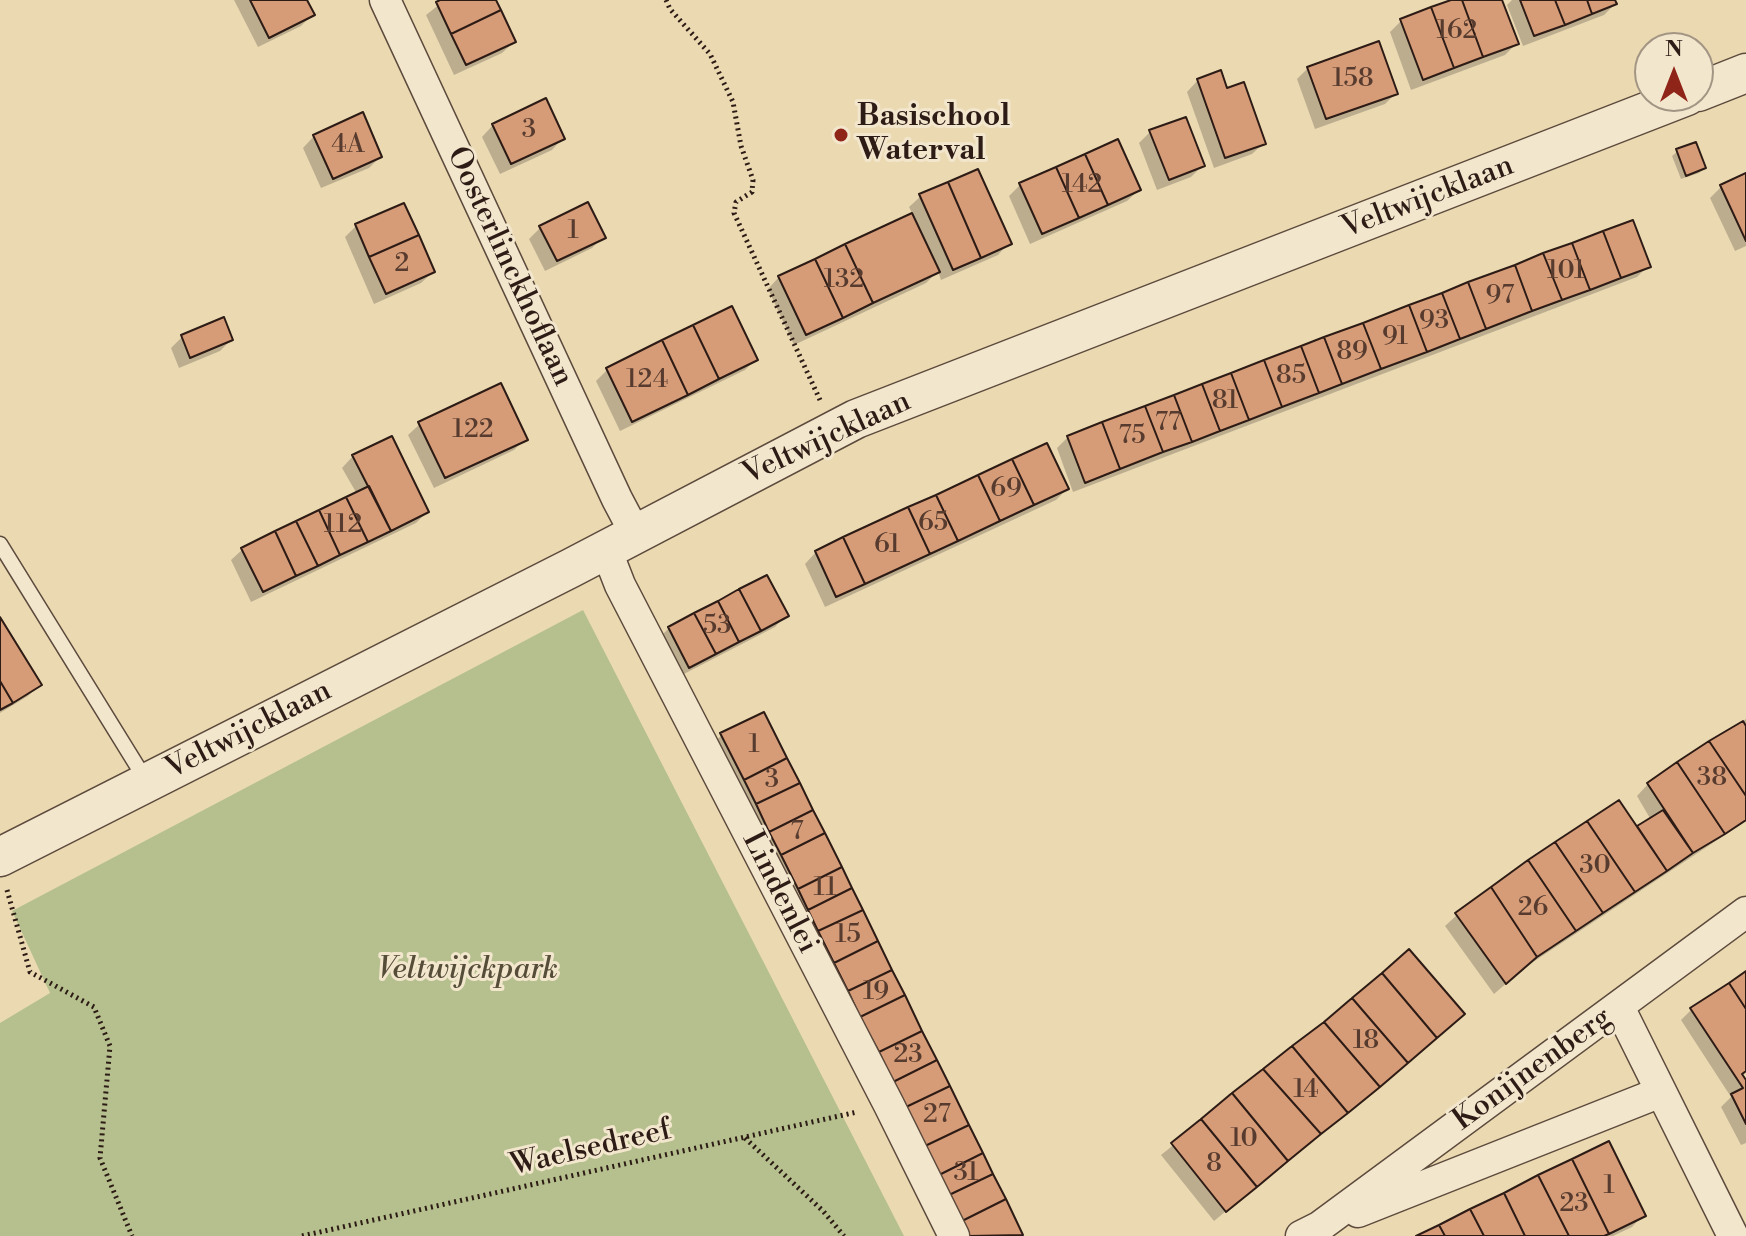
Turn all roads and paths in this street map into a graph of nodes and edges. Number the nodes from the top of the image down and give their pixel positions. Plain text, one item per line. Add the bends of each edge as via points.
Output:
1 (385, 0) edge
2 (666, 0) edge
3 (1746, 73) edge
4 (1714, 86) edge
5 (1646, 112) edge
6 (834, 431) junction
7 (621, 541) junction
8 (0, 544) edge
9 (147, 783) junction
10 (2, 869) edge
11 (1746, 912) edge
12 (1619, 1007) junction
13 (1661, 1092) junction
14 (889, 1105) junction
15 (744, 1137) junction
16 (1310, 1232) edge
17 (132, 1236) edge
18 (302, 1236) edge
19 (844, 1236) edge
20 (954, 1236) edge
21 (1733, 1236) edge

1 - 7 street, Oosterlinckhoflaan via 617,499
2 - 6 path via 710,54 733,102 753,180 752,192 736,202 734,213
3 - 4 street
5 - 6 street, Veltwijcklaan
6 - 7 street, Veltwijcklaan
7 - 9 street, Veltwijcklaan
7 - 14 street, Lindenlei via 627,599
8 - 9 lane
9 - 10 street, Veltwijcklaan
10 - 17 path via 30,972 94,1007 110,1046 100,1158
11 - 12 street, Konijnenberg
12 - 13 street
12 - 16 street, Konijnenberg
13 - 16 street, Konijnenberg
13 - 21 street
14 - 15 path, Waelsedreef
14 - 20 street, Lindenlei
15 - 18 path, Waelsedreef
15 - 19 path

